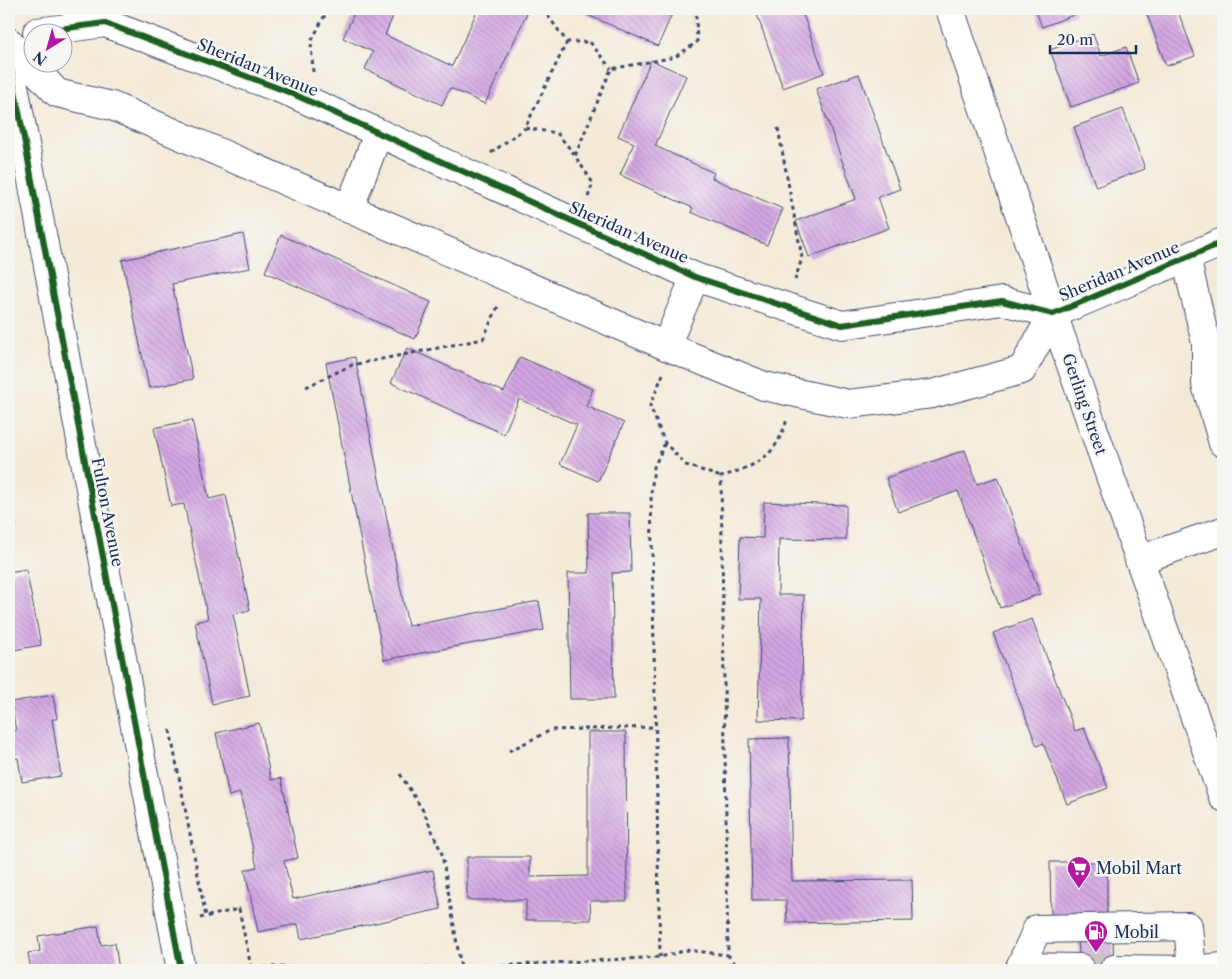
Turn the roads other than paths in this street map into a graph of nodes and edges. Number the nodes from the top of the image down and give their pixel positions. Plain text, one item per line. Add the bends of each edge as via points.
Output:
1 (950, 9) edge
2 (72, 27) edge
3 (22, 35) edge
4 (9, 37) edge
5 (9, 42) edge
6 (9, 59) edge
7 (378, 134) junction
8 (349, 209) junction
9 (1223, 242) edge
10 (1186, 258) junction
11 (694, 277) junction
12 (1053, 314) junction
13 (670, 347) junction
14 (1223, 443) edge
15 (1223, 531) edge
16 (1140, 560) junction
17 (1223, 797) edge
18 (1223, 967) edge
19 (1080, 968) dead end
20 (1020, 969) edge
21 (1114, 969) dead end
22 (181, 970) edge
23 (1192, 970) edge

1 - 12 street, Gerling Street
2 - 7 street, Sheridan Avenue via 105,23 307,101
3 - 4 street
5 - 8 street, Sheridan Avenue via 57,93 112,106
6 - 22 street, Fulton Avenue
7 - 8 street
7 - 11 street, Sheridan Avenue
8 - 13 street, Sheridan Avenue
9 - 10 street, Sheridan Avenue
10 - 12 street, Sheridan Avenue
10 - 14 street via 1206,343 1206,385
11 - 12 street, Sheridan Avenue via 842,325 1002,301
11 - 13 street
12 - 13 street, Sheridan Avenue via 1022,370 932,394 848,404 764,386
12 - 16 street, Gerling Street
15 - 16 street
16 - 17 street, Gerling Street
18 - 23 street
19 - 20 street
20 - 23 street via 1037,929 1188,926
21 - 23 street

